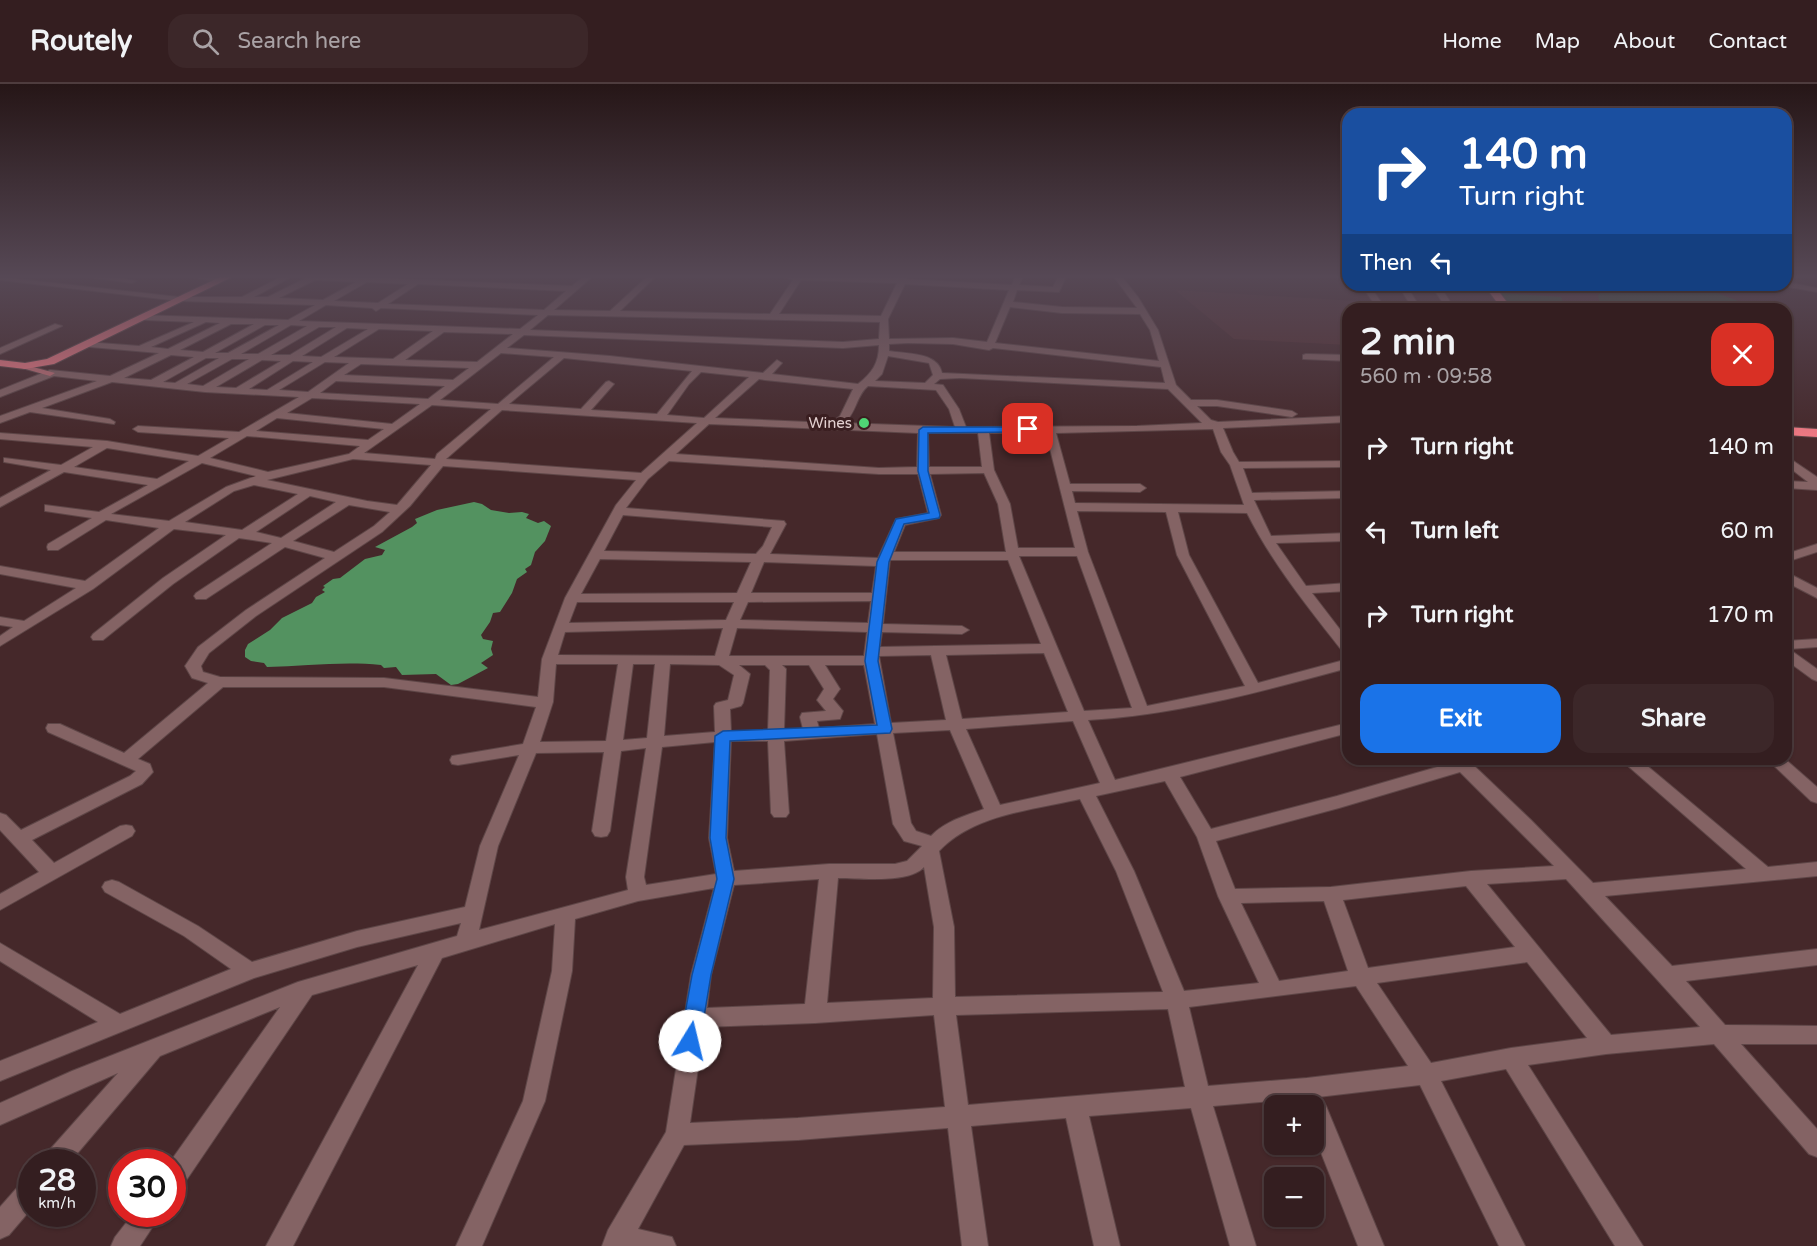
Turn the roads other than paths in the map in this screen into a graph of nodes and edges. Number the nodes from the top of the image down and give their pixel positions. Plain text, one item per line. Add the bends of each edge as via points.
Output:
1 (46, 331) edge
2 (116, 331) edge
3 (179, 331) edge
4 (210, 331) edge
5 (246, 331) edge
6 (276, 331) edge
7 (305, 331) edge
8 (336, 331) edge
9 (369, 331) edge
10 (439, 331) edge
11 (474, 331) edge
12 (884, 331) edge
13 (996, 331) edge
14 (1154, 331) edge
15 (521, 333) junction
16 (884, 342) junction
17 (90, 344) junction
18 (989, 347) junction
19 (139, 350) junction
20 (498, 350) junction
21 (0, 351) edge
22 (170, 352) junction
23 (884, 353) junction
24 (203, 355) junction
25 (562, 355) junction
26 (232, 356) junction
27 (1306, 357) dead end
28 (261, 358) junction
29 (1342, 358) edge
30 (292, 359) junction
31 (320, 360) junction
32 (358, 361) junction
33 (0, 363) edge
34 (395, 363) junction
35 (777, 363) dead end
36 (477, 365) junction
37 (1166, 365) junction
38 (26, 366) junction
39 (1047, 366) junction
40 (699, 369) junction
41 (46, 372) junction
42 (938, 376) junction
43 (761, 377) junction
44 (336, 378) junction
45 (109, 380) junction
46 (454, 383) junction
47 (0, 384) edge
48 (152, 384) junction
49 (609, 384) dead end
50 (863, 385) junction
51 (929, 385) junction
52 (177, 386) junction
53 (1172, 386) junction
54 (205, 389) junction
55 (238, 392) junction
56 (268, 393) junction
57 (0, 394) edge
58 (310, 396) junction
59 (430, 402) junction
60 (1188, 403) junction
61 (502, 407) junction
62 (31, 410) junction
63 (583, 413) junction
64 (276, 415) junction
65 (660, 418) junction
66 (1322, 418) junction
67 (1342, 418) edge
68 (0, 420) edge
69 (110, 422) dead end
70 (708, 422) junction
71 (1217, 425) junction
72 (395, 427) junction
73 (833, 427) junction
74 (138, 429) dead end
75 (983, 429) junction
76 (1050, 429) junction
77 (923, 430) junction
78 (962, 430) junction
79 (1792, 431) edge
80 (1817, 433) edge
81 (242, 434) junction
82 (0, 436) edge
83 (42, 439) junction
84 (1792, 439) edge
85 (1817, 441) edge
86 (107, 444) junction
87 (372, 444) junction
88 (352, 456) junction
89 (665, 457) junction
90 (199, 459) junction
91 (4, 463) edge
92 (439, 463) junction
93 (1342, 464) edge
94 (1792, 464) edge
95 (1236, 465) junction
96 (63, 469) junction
97 (988, 470) junction
98 (923, 471) junction
99 (268, 476) junction
100 (644, 477) junction
101 (254, 481) junction
102 (158, 483) junction
103 (1792, 484) edge
104 (1817, 484) edge
105 (1065, 487) junction
106 (1140, 488) dead end
107 (308, 493) junction
108 (1342, 495) edge
109 (346, 501) junction
110 (0, 503) edge
111 (1249, 503) junction
112 (1070, 507) junction
113 (49, 508) dead end
114 (1171, 508) junction
115 (399, 509) junction
116 (619, 511) junction
117 (104, 516) junction
118 (173, 524) junction
119 (240, 535) junction
120 (1267, 540) junction
121 (1342, 541) edge
122 (284, 543) junction
123 (53, 547) dead end
124 (1817, 548) edge
125 (1082, 552) junction
126 (1013, 554) junction
127 (596, 555) junction
128 (1792, 556) edge
129 (337, 557) junction
130 (760, 557) junction
131 (885, 559) junction
132 (0, 570) edge
133 (1792, 579) edge
134 (88, 586) junction
135 (1342, 587) edge
136 (1302, 590) junction
137 (1817, 594) edge
138 (201, 596) dead end
139 (743, 596) junction
140 (880, 597) junction
141 (572, 598) junction
142 (0, 621) edge
143 (731, 624) junction
144 (25, 625) junction
145 (559, 628) junction
146 (877, 629) junction
147 (962, 630) dead end
148 (98, 637) dead end
149 (0, 642) edge
150 (1342, 642) edge
151 (1817, 643) edge
152 (1792, 645) edge
153 (1050, 648) junction
154 (937, 650) junction
155 (872, 657) junction
156 (1792, 657) edge
157 (663, 658) junction
158 (549, 659) junction
159 (722, 659) junction
160 (626, 661) junction
161 (770, 661) junction
162 (815, 662) junction
163 (1342, 665) edge
164 (1817, 676) edge
165 (219, 682) junction
166 (1254, 689) junction
167 (545, 702) junction
168 (1141, 712) junction
169 (1078, 717) junction
170 (955, 723) junction
171 (54, 728) dead end
172 (885, 729) junction
173 (1342, 730) edge
174 (812, 732) junction
175 (723, 736) junction
176 (776, 736) junction
177 (655, 741) junction
178 (613, 746) junction
179 (530, 748) junction
180 (126, 760) junction
181 (458, 760) dead end
182 (1451, 765) edge
183 (1463, 765) edge
184 (1635, 765) edge
185 (1781, 765) edge
186 (1170, 774) junction
187 (1110, 787) junction
188 (1086, 793) junction
189 (1817, 798) edge
190 (994, 812) junction
191 (780, 813) dead end
192 (0, 819) edge
193 (126, 831) dead end
194 (601, 831) dead end
195 (1206, 837) junction
196 (19, 839) junction
197 (932, 847) junction
198 (1817, 869) edge
199 (829, 871) junction
200 (1568, 872) junction
201 (52, 873) junction
202 (1764, 874) junction
203 (1472, 878) junction
204 (726, 879) junction
205 (112, 887) dead end
206 (1586, 891) junction
207 (638, 894) junction
208 (1331, 894) junction
209 (1228, 896) junction
210 (0, 903) edge
211 (474, 912) junction
212 (567, 912) junction
213 (465, 941) junction
214 (0, 951) edge
215 (435, 952) junction
216 (1530, 953) junction
217 (1817, 957) edge
218 (249, 971) junction
219 (1668, 975) junction
220 (1361, 977) junction
221 (305, 988) junction
222 (1273, 990) junction
223 (1177, 1000) junction
224 (944, 1006) junction
225 (815, 1014) junction
226 (694, 1018) junction
227 (117, 1023) junction
228 (1719, 1034) junction
229 (1816, 1036) edge
230 (1606, 1045) junction
231 (153, 1049) junction
232 (1511, 1058) junction
233 (0, 1071) edge
234 (1426, 1074) junction
235 (1199, 1097) junction
236 (1324, 1097) edge
237 (1264, 1099) edge
238 (1075, 1107) junction
239 (0, 1114) edge
240 (959, 1115) junction
241 (1324, 1130) edge
242 (677, 1134) junction
243 (1817, 1146) edge
244 (66, 1149) edge
245 (186, 1161) edge
246 (18, 1205) edge
247 (0, 1226) edge
248 (138, 1227) edge
249 (616, 1242) edge
250 (124, 1246) edge
251 (279, 1246) edge
252 (469, 1246) edge
253 (663, 1246) edge
254 (975, 1246) edge
255 (1107, 1246) edge
256 (1243, 1246) edge
257 (1371, 1246) edge
258 (1512, 1246) edge
259 (1630, 1246) edge

1 - 21 street
2 - 17 highway
3 - 19 street
4 - 22 street
5 - 24 street
6 - 26 street
7 - 28 street
8 - 30 street
9 - 31 street
10 - 34 street
11 - 15 street
12 - 16 street
13 - 18 street
14 - 37 street
15 - 16 street via 843,345
15 - 20 street
16 - 18 street via 953,342
16 - 23 street
17 - 19 street
17 - 38 highway via 50,362
18 - 39 street
19 - 22 street
20 - 25 street
20 - 36 street
22 - 24 street
22 - 45 street
23 - 42 street via 932,361
23 - 50 street via 877,374
24 - 26 street
24 - 48 street
25 - 40 street
25 - 61 street
26 - 28 street
26 - 52 street
27 - 29 street
28 - 30 street
28 - 54 street
30 - 31 street
30 - 55 street
31 - 32 street
31 - 56 street
32 - 34 street
32 - 44 street
33 - 38 highway
34 - 36 street
35 - 43 street
36 - 46 street
37 - 39 street
37 - 53 street
38 - 41 main road
39 - 42 street
39 - 53 street
40 - 43 street
40 - 65 street
41 - 45 street
41 - 47 street
41 - 57 street
42 - 51 street
43 - 50 street
43 - 70 street
44 - 46 street
44 - 58 street
45 - 48 street
45 - 62 street
46 - 59 street
48 - 52 street
49 - 63 street
50 - 51 street
50 - 73 street via 844,418
51 - 78 street via 939,387 947,396
52 - 54 street
53 - 60 street
54 - 55 street
55 - 56 street
56 - 58 street
58 - 59 street
58 - 64 street
59 - 61 street
59 - 72 street
60 - 66 street via 1217,403
60 - 71 street via 1207,422
61 - 63 street
61 - 92 street via 441,456
62 - 68 street
62 - 69 street
63 - 65 street
64 - 72 street
64 - 81 street
65 - 70 street
66 - 67 street
66 - 71 street
70 - 73 street
70 - 89 street
71 - 76 street
71 - 95 street
72 - 87 street
73 - 77 street
74 - 81 street
75 - 76 street
75 - 78 street
75 - 97 street
76 - 105 street
77 - 78 street
77 - 98 street
79 - 80 highway
81 - 87 street
81 - 90 street
82 - 83 street
83 - 86 street
83 - 91 street
84 - 85 highway
86 - 90 street
86 - 96 street
87 - 88 street
88 - 92 street
88 - 99 street
89 - 98 street
89 - 100 street
90 - 99 street
90 - 102 street
91 - 96 street
92 - 100 street
92 - 115 street
93 - 95 street
94 - 104 street
95 - 111 street
96 - 102 street
96 - 110 street
97 - 98 street
97 - 126 street via 1004,504
98 - 131 street via 935,515 900,522
99 - 101 street
100 - 116 street
101 - 107 street
101 - 118 street via 230,489
102 - 117 street
103 - 104 street
105 - 106 street
105 - 112 street
107 - 109 street
107 - 119 street
108 - 111 street
109 - 115 street
109 - 122 street
111 - 114 street
111 - 120 street
112 - 114 street
112 - 125 street
113 - 117 street
114 - 166 street via 1183,555
115 - 129 street
116 - 127 street
116 - 130 street via 780,524 770,548
117 - 118 street
117 - 123 street
118 - 119 street
118 - 134 street
119 - 122 street
119 - 148 street via 168,581
120 - 121 street
120 - 136 street
122 - 129 street
122 - 138 street
124 - 128 street
125 - 126 street
125 - 168 street
126 - 131 street
126 - 153 street
127 - 130 street
127 - 141 street
129 - 165 street via 251,613 203,651 193,666 197,675
130 - 131 street
130 - 139 street
131 - 140 street
132 - 134 street
133 - 137 street
134 - 144 street
135 - 136 street
136 - 150 street
139 - 140 street
139 - 141 street
139 - 143 street
140 - 146 street
141 - 145 street
142 - 144 street
143 - 145 street
143 - 146 street
143 - 159 street
144 - 149 street
145 - 158 street
146 - 147 street
146 - 155 street
151 - 152 street
153 - 154 street
153 - 169 street
154 - 155 street
154 - 170 street
155 - 162 street
155 - 172 street
156 - 164 street
157 - 159 street
157 - 160 street
157 - 177 street
158 - 160 street
158 - 167 street
159 - 161 street
159 - 175 street via 742,674 735,703 722,706
160 - 178 street
161 - 162 street
161 - 176 street via 778,669
162 - 174 street via 832,689 825,700 834,715 808,717
163 - 166 street
165 - 167 street via 388,682
165 - 180 street
166 - 168 street
167 - 179 street
168 - 169 street
169 - 170 street
169 - 187 street
170 - 172 street
170 - 190 street
171 - 180 street
172 - 174 street
172 - 197 street via 905,831
173 - 186 street
174 - 176 street
175 - 176 street
175 - 177 street
175 - 204 street via 718,838
176 - 191 street
177 - 178 street
177 - 207 street via 635,877
178 - 179 street
178 - 194 street
179 - 181 street
179 - 211 street via 489,846
180 - 196 street via 145,772
182 - 195 street via 1339,802
183 - 200 street
184 - 202 street
185 - 189 street
186 - 187 street
186 - 195 street
187 - 188 street
188 - 190 street
188 - 223 street via 1125,871
190 - 197 street via 945,833
192 - 196 street
193 - 201 street
195 - 209 street
196 - 201 street
197 - 199 street via 913,867
197 - 224 street via 944,927
198 - 202 street
199 - 204 street
199 - 225 street
200 - 203 street
200 - 206 street
201 - 210 street
202 - 206 street
203 - 208 street
203 - 216 street
204 - 207 street
204 - 226 street
205 - 218 street via 191,931
206 - 219 street
207 - 212 street
208 - 209 street
208 - 220 street
209 - 222 street
211 - 213 street
211 - 218 street via 357,939
212 - 213 street
212 - 252 street via 562,971 534,1101
213 - 215 street
214 - 227 street
215 - 221 street
215 - 251 street
216 - 220 street
216 - 230 street
217 - 219 street
218 - 227 street
219 - 228 street
220 - 222 street
220 - 234 street
221 - 231 street
221 - 245 street
222 - 223 street
223 - 224 street
223 - 235 street
224 - 225 street
224 - 240 street
225 - 226 street
226 - 242 street
227 - 233 street
228 - 229 street
228 - 230 street
228 - 243 street
230 - 232 street
231 - 239 street
231 - 244 street
232 - 234 street
232 - 259 street
234 - 236 street
234 - 258 street
235 - 237 street
235 - 238 street
235 - 256 street
238 - 240 street
238 - 255 street
240 - 242 street via 798,1130
240 - 254 street
241 - 257 street
242 - 249 street
246 - 247 street
248 - 250 street
249 - 253 street

